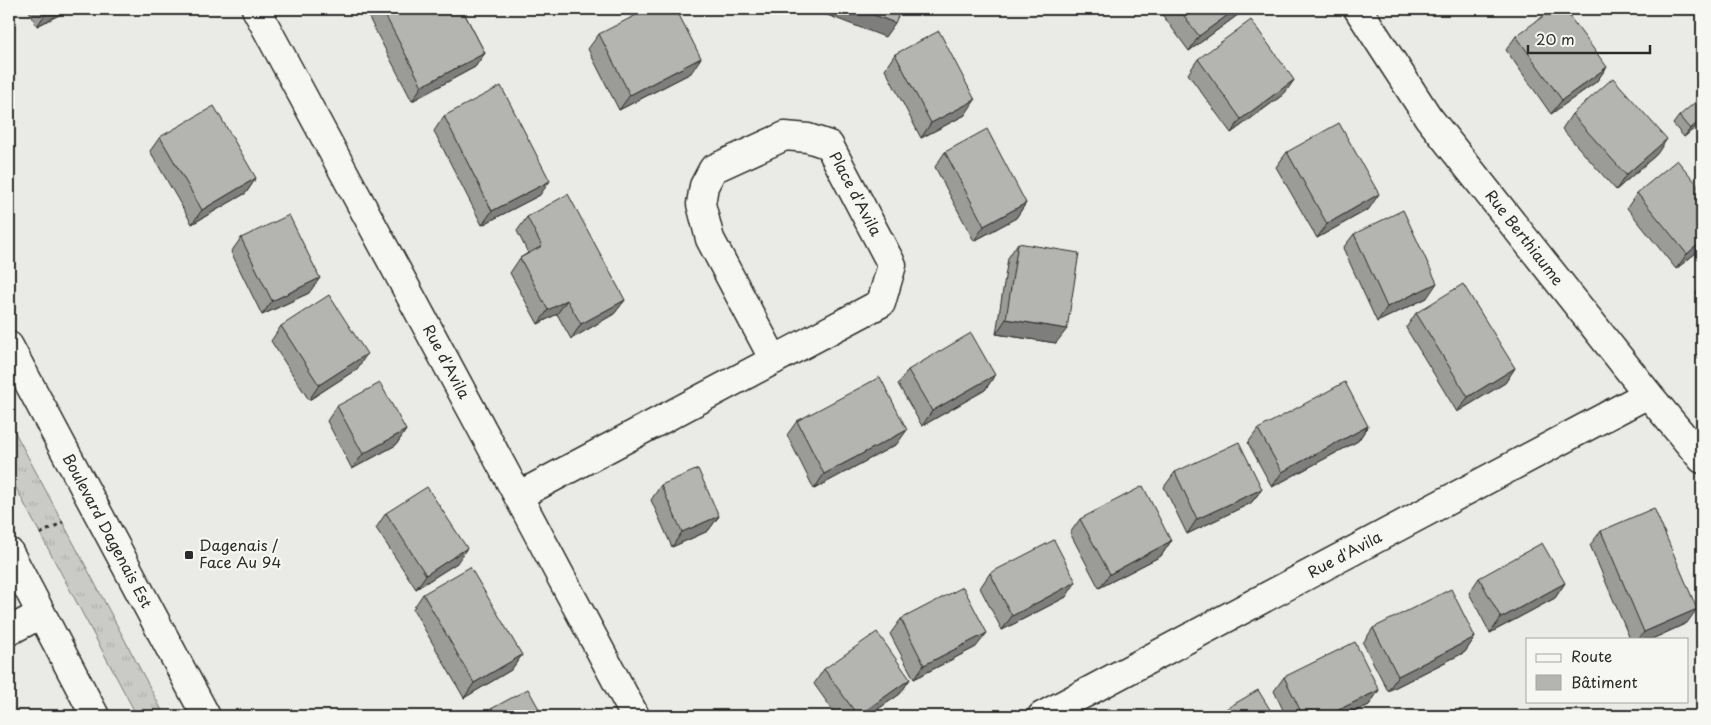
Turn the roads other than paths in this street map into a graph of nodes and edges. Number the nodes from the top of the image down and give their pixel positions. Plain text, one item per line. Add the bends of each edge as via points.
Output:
1 (256, 9) edge
2 (1358, 9) edge
3 (9, 346) edge
4 (774, 360) junction
5 (1648, 394) junction
6 (1702, 459) edge
7 (518, 496) junction
8 (9, 552) edge
9 (41, 614) junction
10 (9, 631) edge
11 (95, 716) edge
12 (206, 716) edge
13 (635, 716) edge
14 (1042, 716) edge

1 - 7 street, Rue d'Avila
2 - 5 street, Rue Berthiaume via 1428,117
3 - 12 street, Boulevard Dagenais Est
4 - 4 street, Place d'Avila via 881,303 892,265 829,145 808,138 785,136 713,168 704,186 701,204 710,239
4 - 7 street, Place d'Avila
5 - 6 street, Rue Berthiaume
5 - 14 street, Rue d'Avila
7 - 13 street, Rue d'Avila
8 - 9 street
9 - 10 street
9 - 11 street

